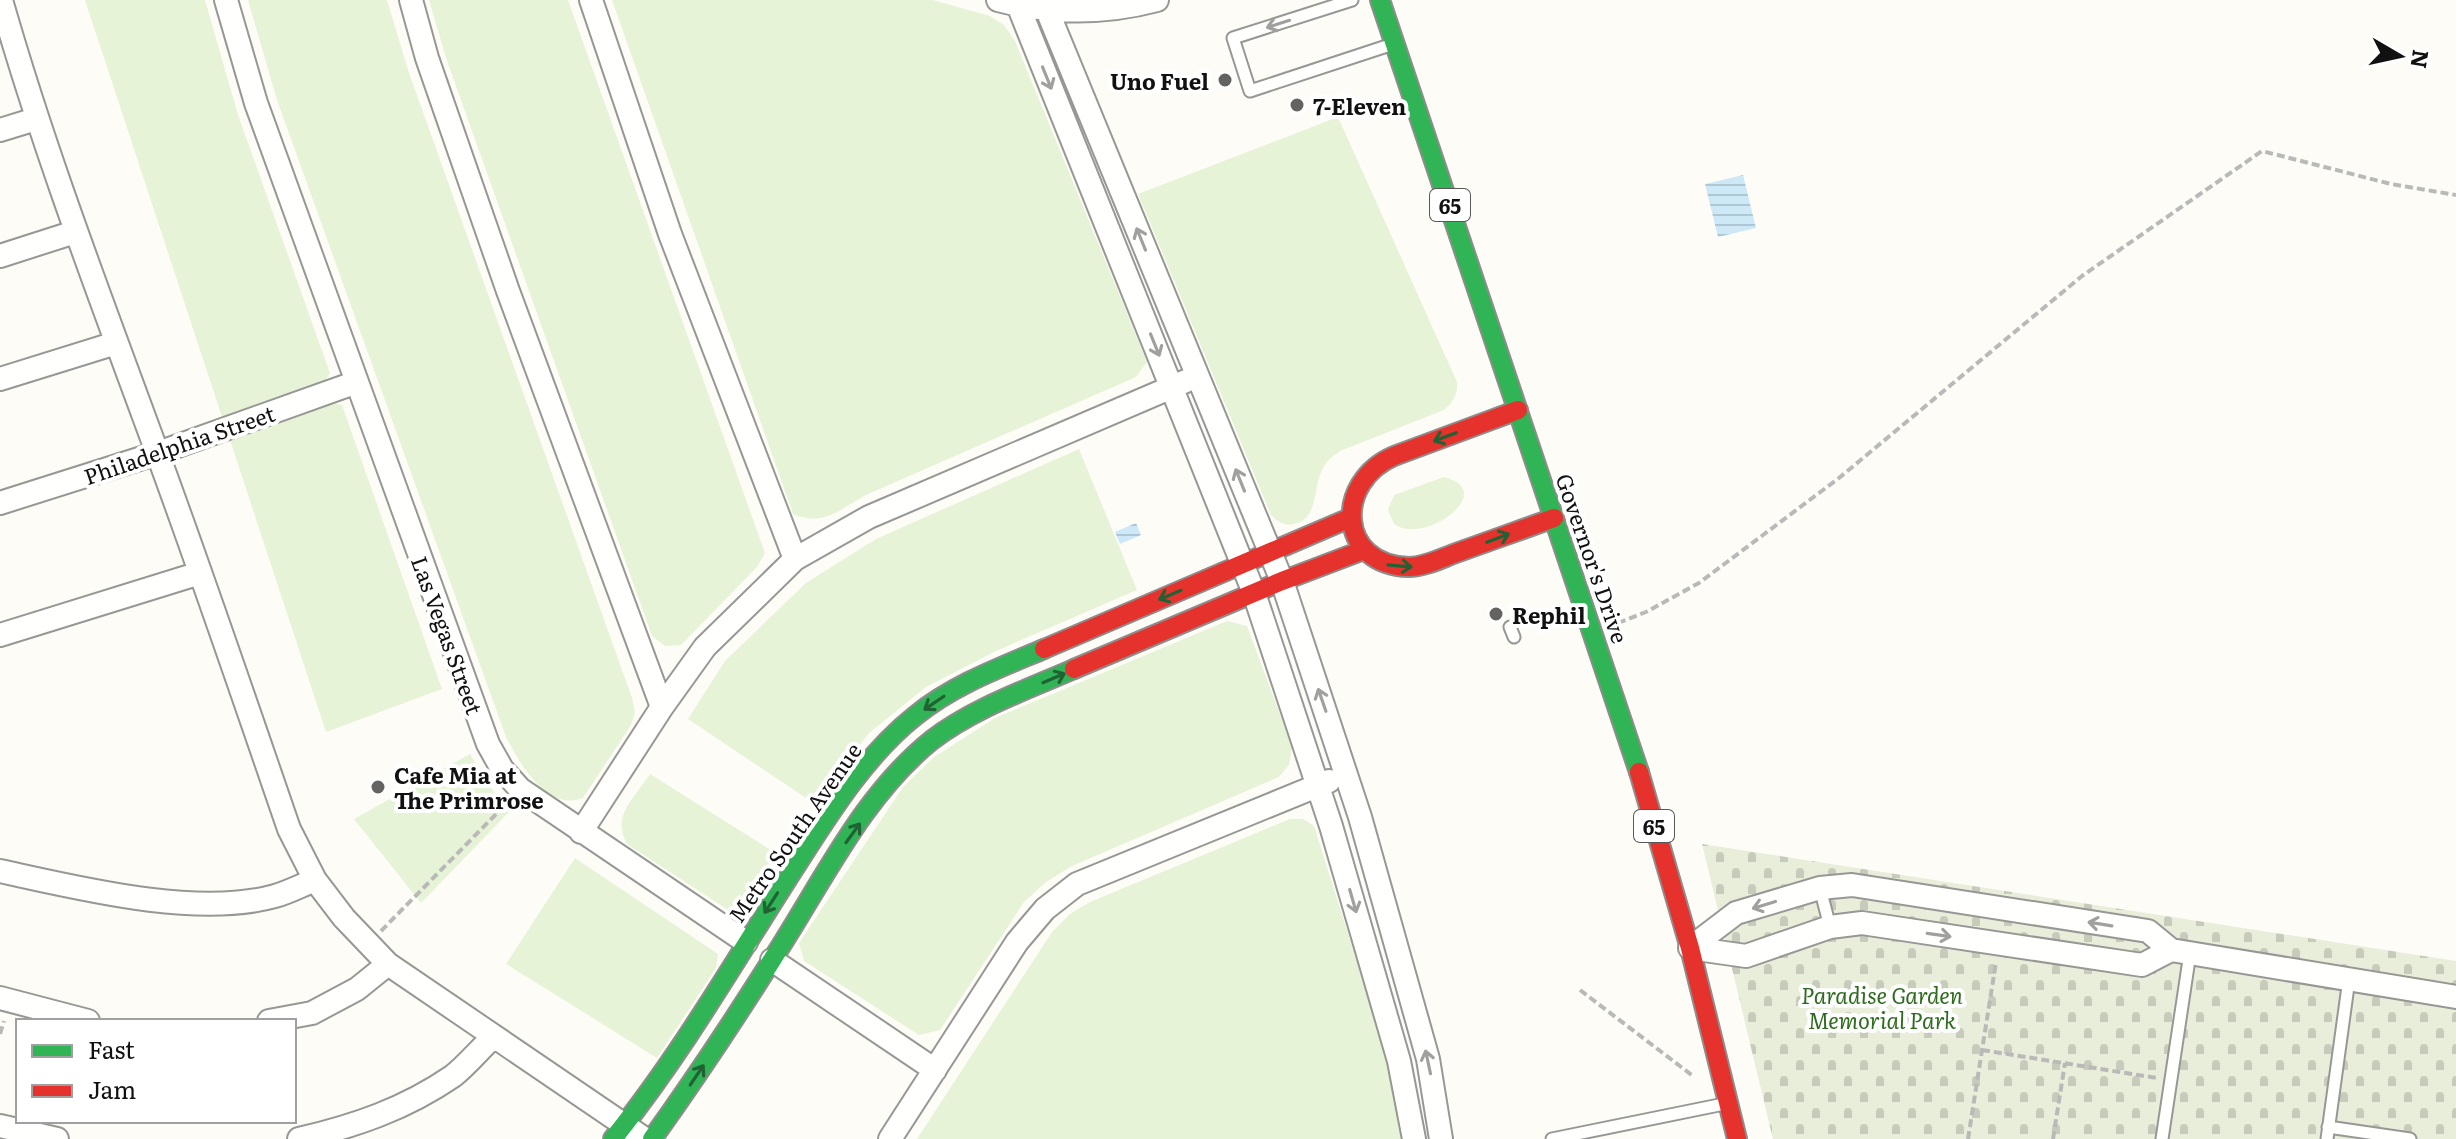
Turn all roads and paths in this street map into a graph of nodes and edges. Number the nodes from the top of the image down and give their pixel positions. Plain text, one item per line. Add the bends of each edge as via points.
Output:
1 (226, 0) edge
2 (411, 0) edge
3 (591, 0) edge
4 (1157, 0) edge
5 (1352, 0) edge
6 (1380, 0) edge
7 (1, 2) edge
8 (1008, 3) edge
9 (1047, 10) junction
10 (1395, 44) junction
11 (36, 119) junction
12 (0, 130) edge
13 (2456, 195) edge
14 (75, 232) junction
15 (0, 256) edge
16 (116, 343) junction
17 (1198, 377) junction
18 (0, 379) edge
19 (357, 382) junction
20 (1172, 387) junction
21 (1518, 410) junction
22 (158, 453) junction
23 (0, 503) edge
24 (1350, 518) junction
25 (1554, 518) junction
26 (1361, 551) junction
27 (1269, 552) junction
28 (795, 559) junction
29 (1241, 564) junction
30 (200, 573) junction
31 (1282, 581) junction
32 (1254, 593) junction
33 (1593, 633) junction
34 (0, 635) edge
35 (662, 707) junction
36 (1347, 774) junction
37 (1318, 785) junction
38 (520, 789) junction
39 (581, 832) junction
40 (0, 871) edge
41 (315, 880) junction
42 (1820, 888) junction
43 (1830, 927) junction
44 (746, 942) junction
45 (369, 944) junction
46 (1999, 944) junction
47 (1690, 948) junction
48 (2181, 952) junction
49 (772, 960) junction
50 (388, 964) junction
51 (2349, 979) junction
52 (1580, 990) dead end
53 (2456, 997) edge
54 (0, 998) edge
55 (80, 1019) edge
56 (280, 1019) edge
57 (493, 1037) junction
58 (1982, 1050) junction
59 (2065, 1063) junction
60 (935, 1070) junction
61 (1695, 1078) dead end
62 (2171, 1080) junction
63 (1729, 1104) junction
64 (0, 1126) edge
65 (619, 1132) edge
66 (2328, 1133) edge
67 (57, 1139) edge
68 (299, 1139) edge
69 (645, 1139) edge
70 (652, 1139) edge
71 (890, 1139) edge
72 (1414, 1139) edge
73 (1441, 1139) edge
74 (1552, 1139) edge
75 (1737, 1139) edge
76 (1968, 1139) edge
77 (2053, 1139) edge
78 (2162, 1139) edge
79 (2410, 1139) edge

1 - 19 street, Las Vegas Street via 256,103
2 - 35 street via 508,291
3 - 28 street via 670,234
4 - 9 street via 1094,12
5 -> 10 lane via 1233,38 1250,91
6 - 10 street, Governor's Drive / 65
7 - 11 street
8 - 9 street
8 -> 20 street
17 -> 9 street
10 - 21 street, Governor's Drive / 65
11 - 12 street
11 - 14 street
13 - 33 path via 2262,151 2082,276 1839,478 1699,583
14 - 15 street
14 - 16 street
16 - 18 street
16 - 22 street
17 - 20 street
27 -> 17 street
19 - 22 street, Philadelphia Street
19 - 38 street, Las Vegas Street via 488,744
20 - 28 street via 869,517
20 - 29 street
21 -> 24 street via 1372,468 1359,485
21 - 25 street, Governor's Drive / 65
22 - 23 street, Philadelphia Street
22 - 30 street
24 - 26 street
24 - 27 street, Metro South Avenue
26 -> 25 street via 1394,567 1416,567
25 - 33 street, Governor's Drive / 65
26 - 31 street
27 - 29 street, Metro South Avenue
27 - 31 street
28 - 35 street via 705,647
29 - 32 street
29 -> 44 street, Metro South Avenue via 933,701 872,759
30 - 34 street
30 - 41 street via 289,829
31 - 32 street
36 -> 31 street
32 - 37 street
49 -> 32 street via 894,777 949,727
33 - 47 street, Governor's Drive / 65
35 - 39 street
36 - 37 street
73 -> 36 street via 1428,1059
37 - 60 street via 1077,884 1045,909 1017,942
37 -> 72 street via 1399,1061
38 - 39 street, Las Vegas Street
38 - 45 path
39 - 44 street, Las Vegas Street
40 - 41 street via 155,900 222,904 274,897
41 - 45 street
42 - 43 lane
42 -> 47 street via 1736,913
48 -> 42 street via 2148,931 1868,887
43 -> 46 street via 1862,923
43 - 47 street via 1746,956
44 - 49 street, Las Vegas Street
44 - 65 street, Metro South Avenue via 670,1066
45 - 50 street
46 - 48 street via 2142,965
46 - 58 path
47 - 63 street, Governor's Drive / 65
48 - 51 street
48 - 62 lane
49 - 60 street, Las Vegas Street
70 -> 49 street
50 - 56 street via 357,989 312,1013
50 - 57 street
51 - 53 street
51 - 66 lane
52 - 61 path
54 - 55 street
57 - 65 street
57 - 68 street via 455,1074 406,1105
58 - 59 path
58 - 76 path
59 - 62 path
59 - 77 path
60 - 71 street
62 - 78 lane
63 - 74 lane
63 - 75 street, Governor's Drive / 65
64 - 67 street
65 - 69 street
66 - 79 lane

